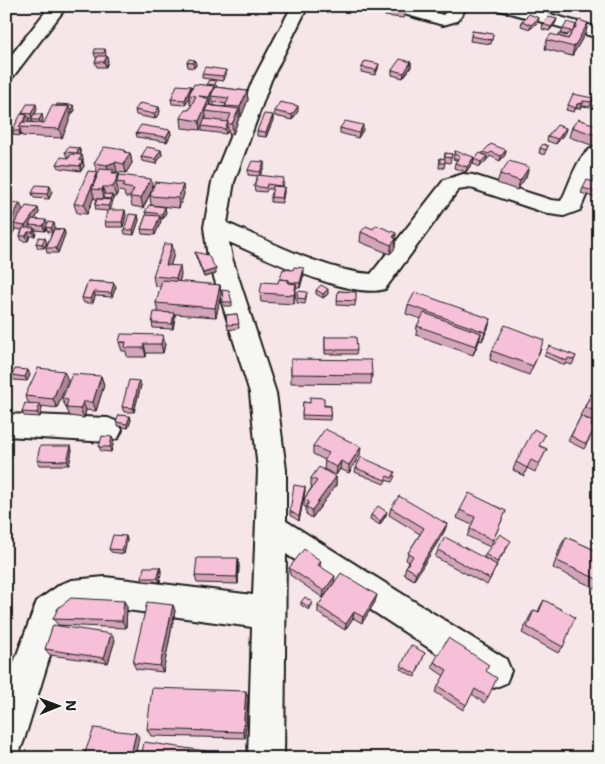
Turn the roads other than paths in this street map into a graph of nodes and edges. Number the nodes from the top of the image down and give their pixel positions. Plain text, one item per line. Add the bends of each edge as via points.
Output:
1 (59, 6) edge
2 (300, 6) edge
3 (392, 6) edge
4 (460, 6) edge
5 (502, 6) edge
6 (599, 33) edge
7 (13, 57) edge
8 (6, 74) edge
9 (599, 151) edge
10 (215, 227) junction
11 (6, 425) edge
12 (108, 430) dead end
13 (271, 528) junction
14 (269, 613) junction
15 (494, 671) dead end
16 (6, 740) edge
17 (266, 758) edge

1 - 7 street
2 - 10 street via 259,89 223,182
3 - 4 street via 444,20 454,16
5 - 6 street
7 - 8 street
9 - 10 street via 579,180 572,205 564,209 473,182 451,185 377,283 351,281 285,258
10 - 13 street via 220,258 263,393 272,470
11 - 12 street
13 - 14 street
13 - 15 street
14 - 16 street via 105,592 72,596 48,612
14 - 17 street

